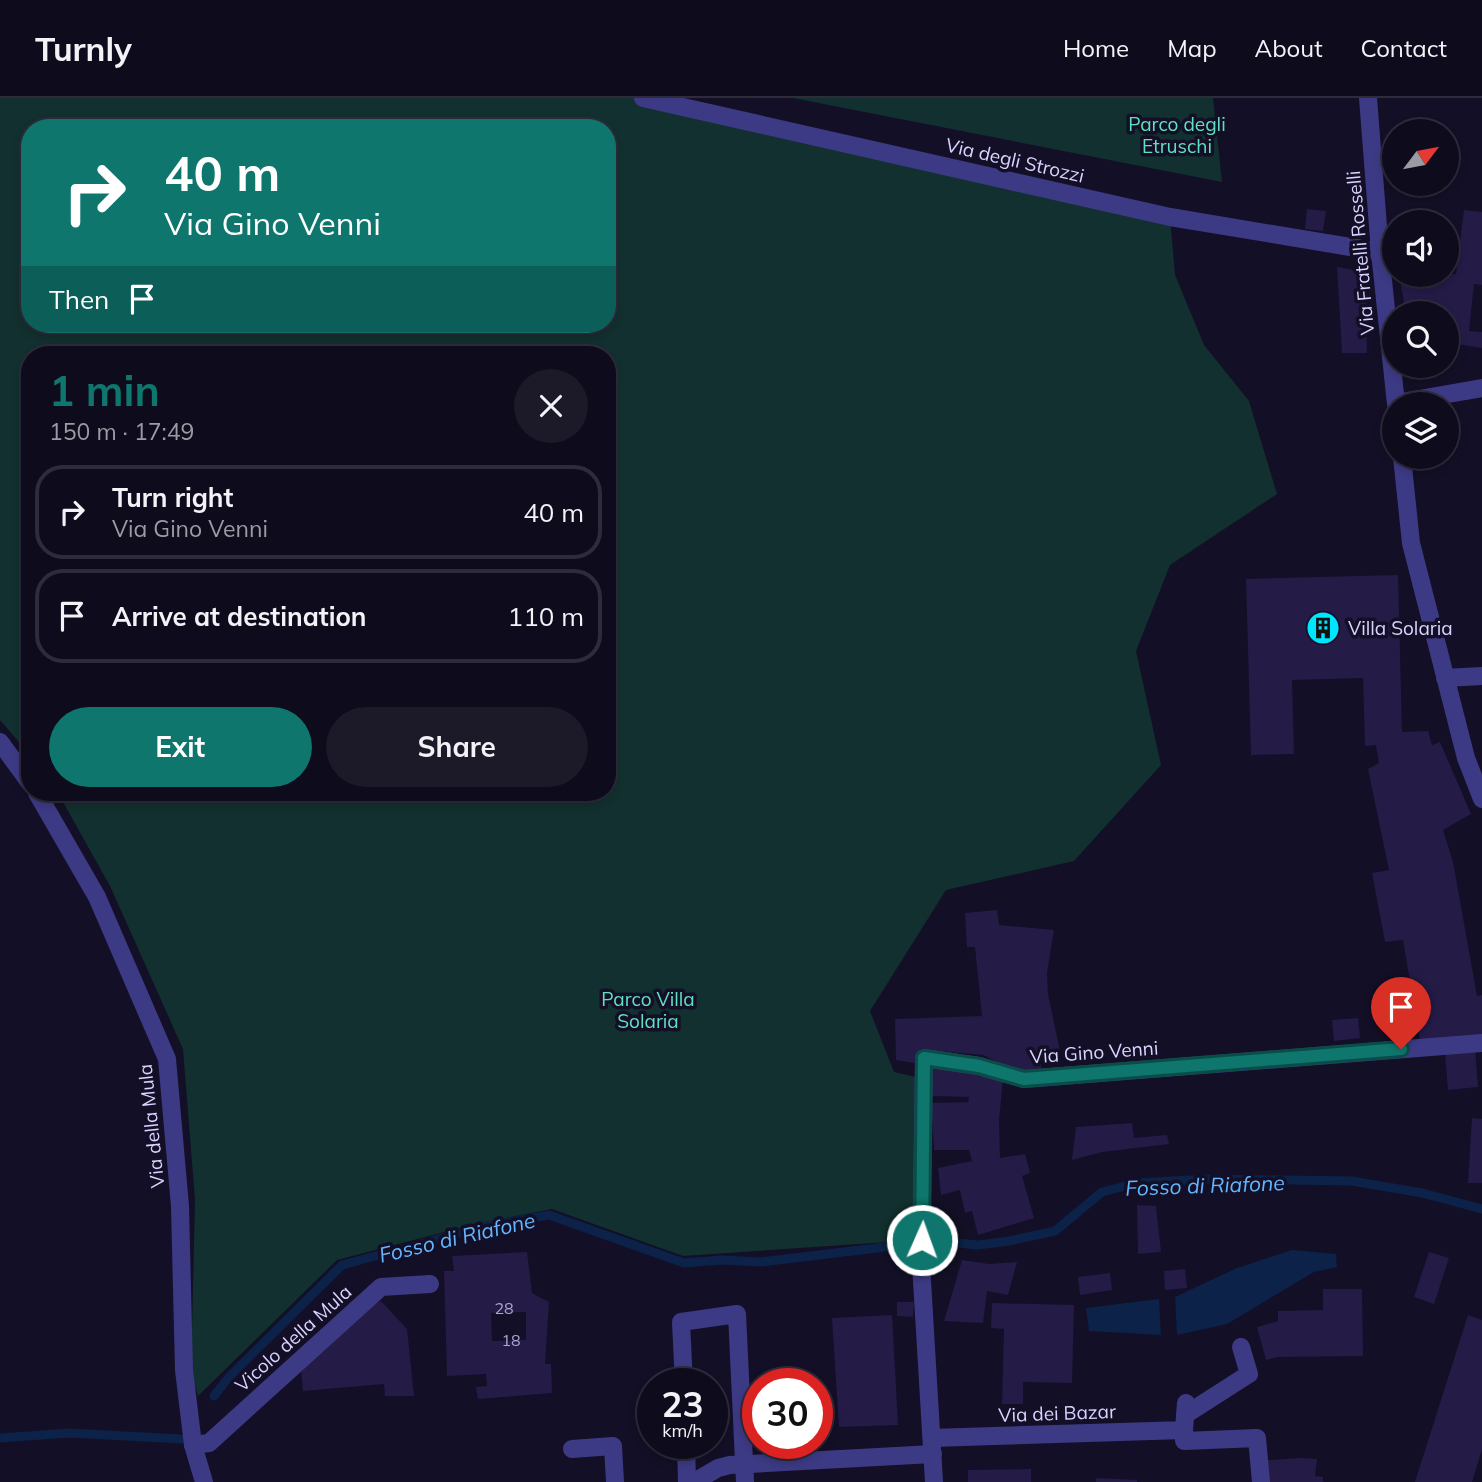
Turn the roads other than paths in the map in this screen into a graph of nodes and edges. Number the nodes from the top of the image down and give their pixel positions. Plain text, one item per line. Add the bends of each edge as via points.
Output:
1 (643, 98) edge
2 (1368, 98) edge
3 (1380, 252) junction
4 (1482, 388) edge
5 (1395, 392) edge
6 (1459, 392) edge
7 (1403, 469) edge
8 (1482, 676) edge
9 (1446, 678) junction
10 (0, 742) edge
11 (21, 771) edge
12 (1482, 799) edge
13 (42, 801) edge
14 (1482, 1043) edge
15 (430, 1284) dead end
16 (1241, 1347) dead end
17 (683, 1368) edge
18 (1185, 1422) junction
19 (193, 1446) junction
20 (932, 1446) junction
21 (572, 1449) dead end
22 (686, 1459) edge
23 (745, 1473) edge
24 (204, 1482) edge
25 (615, 1482) edge
26 (687, 1482) edge
27 (694, 1482) edge
28 (934, 1482) edge
29 (1261, 1482) edge

1 - 3 street, Via degli Strozzi via 1170,217
2 - 3 street, Via Fratelli Rosselli
3 - 5 street, Via Fratelli Rosselli
4 - 6 street
7 - 9 street via 1411,543
8 - 9 street
9 - 12 street via 1466,758
10 - 11 street
13 - 19 street, Via della Mula via 96,897 167,1059 180,1206 184,1370
14 - 20 street, Via Gino Venni via 1024,1079 924,1058 921,1264
15 - 19 street, Vicolo della Mula via 381,1287 209,1443
16 - 18 street via 1249,1374
17 - 23 street via 681,1322 737,1314
18 - 20 street, Via dei Bazar
18 - 29 street, Via dei Bazar via 1257,1438
19 - 24 street, Via della Mula
20 - 23 street, Via dei Bazar
20 - 28 street, Via Gino Venni
21 - 25 street via 613,1446
22 - 26 street
23 - 27 street, Via dei Bazar via 718,1468

